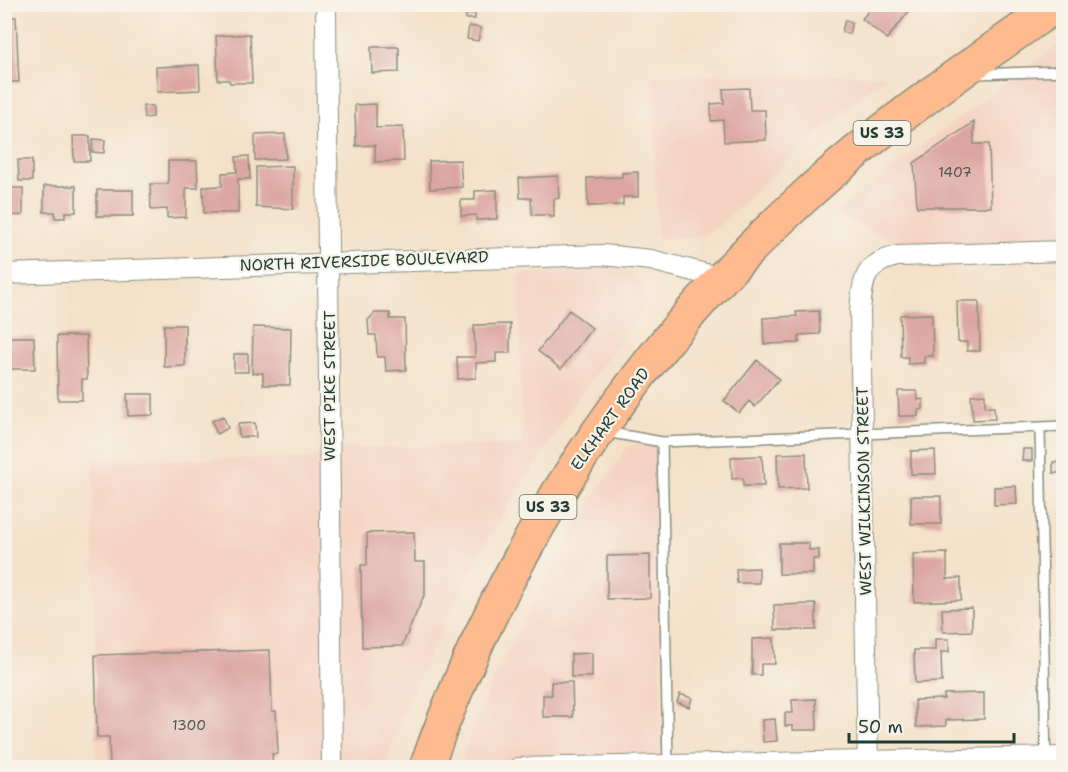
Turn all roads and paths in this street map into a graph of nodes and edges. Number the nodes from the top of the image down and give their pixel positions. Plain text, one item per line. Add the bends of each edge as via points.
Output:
1 (326, 4) edge
2 (1058, 4) edge
3 (1064, 71) edge
4 (962, 74) junction
5 (1064, 251) edge
6 (329, 262) junction
7 (4, 274) edge
8 (722, 278) junction
9 (1064, 426) edge
10 (1040, 427) junction
11 (598, 430) junction
12 (863, 433) junction
13 (662, 442) junction
14 (1052, 761) edge
15 (868, 764) edge
16 (668, 766) edge
17 (332, 768) edge
18 (426, 768) edge
19 (518, 768) edge

1 - 6 street, WEST PIKE STREET
2 - 4 highway, US 33
3 - 4 lane
4 - 8 highway, US 33 via 804,196
5 - 12 street, WEST WILKINSON STREET via 918,254 875,264 867,272 862,288
6 - 7 street, NORTH RIVERSIDE BOULEVARD
6 - 8 street, NORTH RIVERSIDE BOULEVARD via 603,255 651,260
6 - 17 street, WEST PIKE STREET
8 - 11 highway, ELKHART ROAD / US 33
9 - 10 lane
10 - 12 lane
10 - 14 lane
11 - 13 lane
11 - 18 highway, ELKHART ROAD / US 33 via 545,512 481,631 448,705
12 - 13 lane
12 - 15 street, WEST WILKINSON STREET
13 - 16 lane
14 - 15 street
15 - 16 street
16 - 19 street

